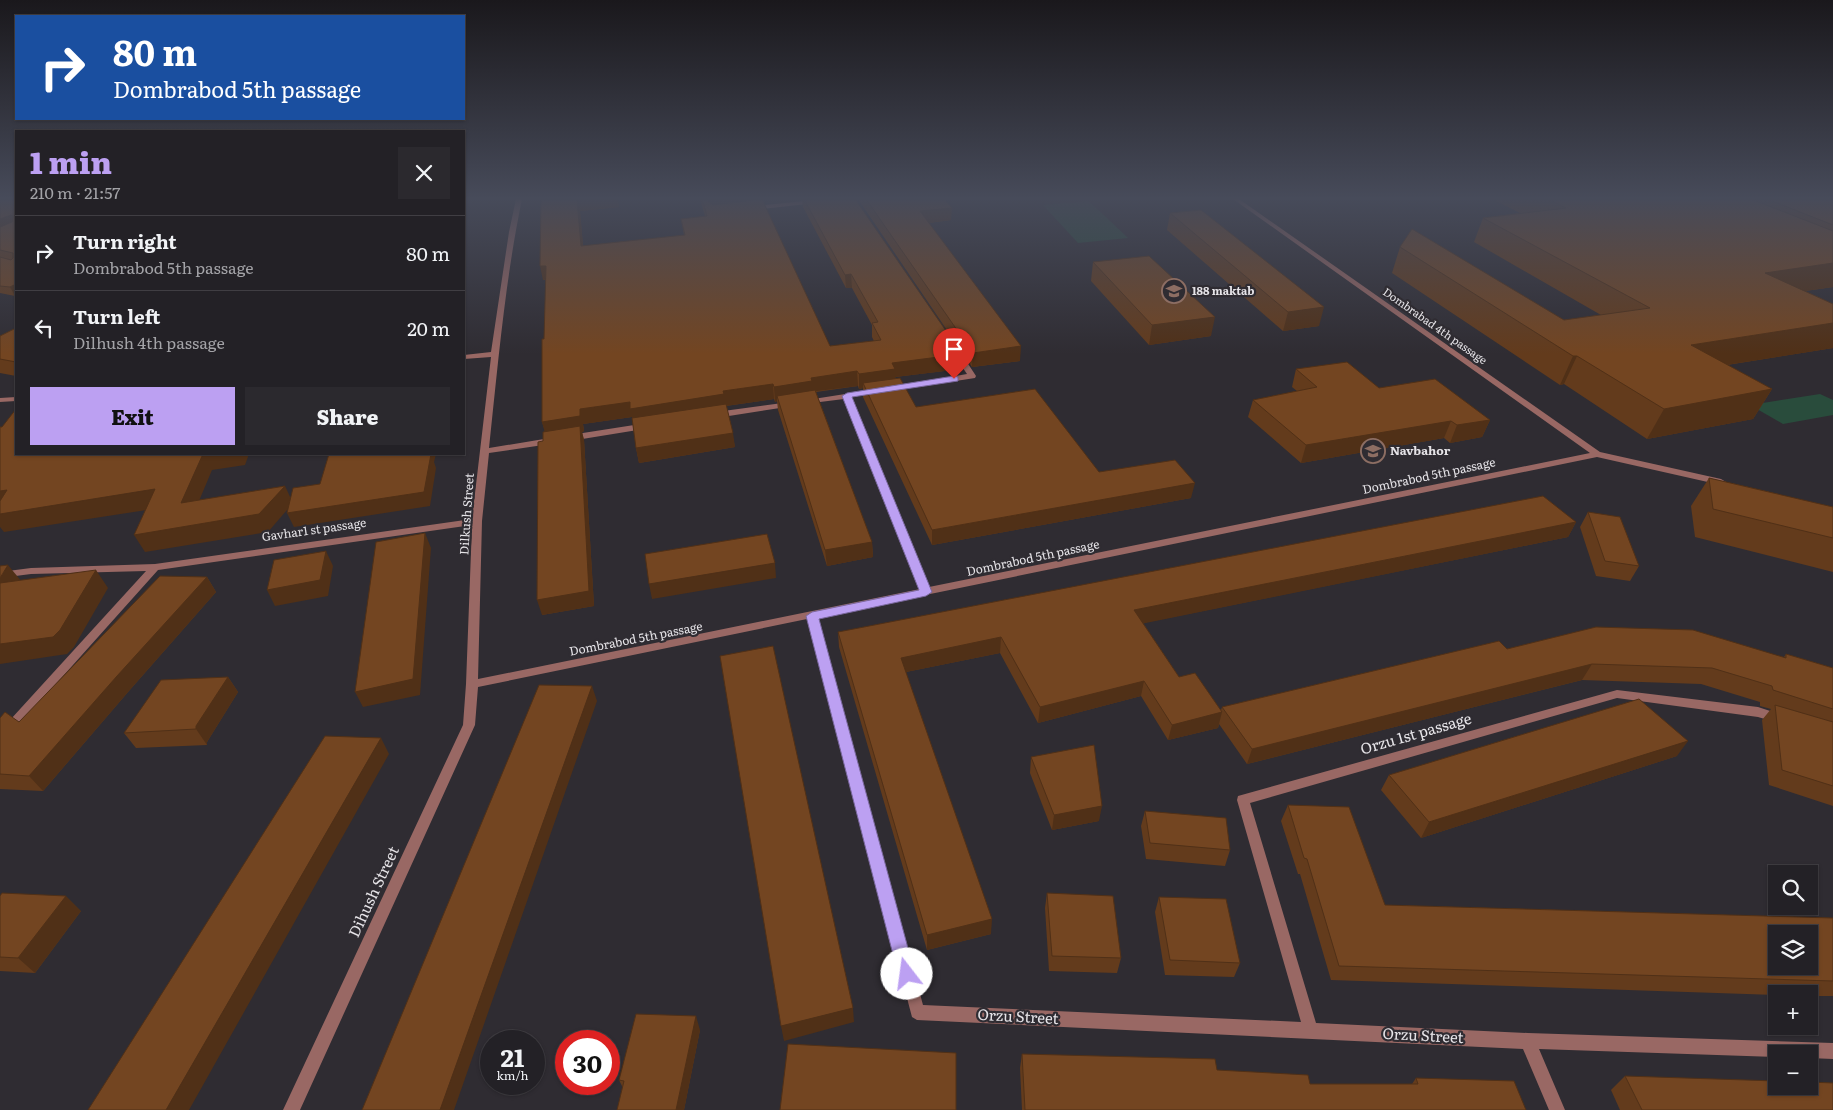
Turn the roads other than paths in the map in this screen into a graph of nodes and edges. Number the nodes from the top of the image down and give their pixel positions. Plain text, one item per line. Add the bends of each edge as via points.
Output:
1 (509, 251) edge
2 (1309, 251) edge
3 (948, 340) edge
4 (495, 354) junction
5 (465, 357) edge
6 (847, 396) junction
7 (15, 399) edge
8 (0, 400) edge
9 (708, 417) edge
10 (660, 424) edge
11 (485, 451) junction
12 (1597, 454) junction
13 (1730, 484) edge
14 (477, 521) junction
15 (155, 567) junction
16 (0, 575) edge
17 (926, 592) junction
18 (812, 616) junction
19 (472, 684) junction
20 (1786, 721) edge
21 (0, 739) edge
22 (1311, 1031) junction
23 (1528, 1041) junction
24 (1833, 1051) edge
25 (291, 1110) edge
26 (1557, 1110) edge

1 - 4 street, Dilkush Street
2 - 12 street, Dombrabad 4th passage
3 - 6 street via 972,376
4 - 5 street
4 - 11 street, Dilkush Street
6 - 9 street
6 - 17 street
7 - 8 street
10 - 11 street
11 - 14 street, Dilkush Street
12 - 13 street
12 - 17 street, Dombrabod 5th passage
14 - 15 street, Gavhar1 st passage
14 - 19 street, Dilkush Street
15 - 16 street, Gavhar1 st passage
15 - 21 street
17 - 18 street, Dombrabod 5th passage
18 - 19 street, Dombrabod 5th passage
18 - 22 street, Orzu Street via 917,1012
19 - 25 street, Dihush Street via 469,725
20 - 22 street, Orzu 1st passage via 1758,712 1617,694 1244,800
22 - 23 street, Orzu Street
23 - 24 street, Orzu Street
23 - 26 street

